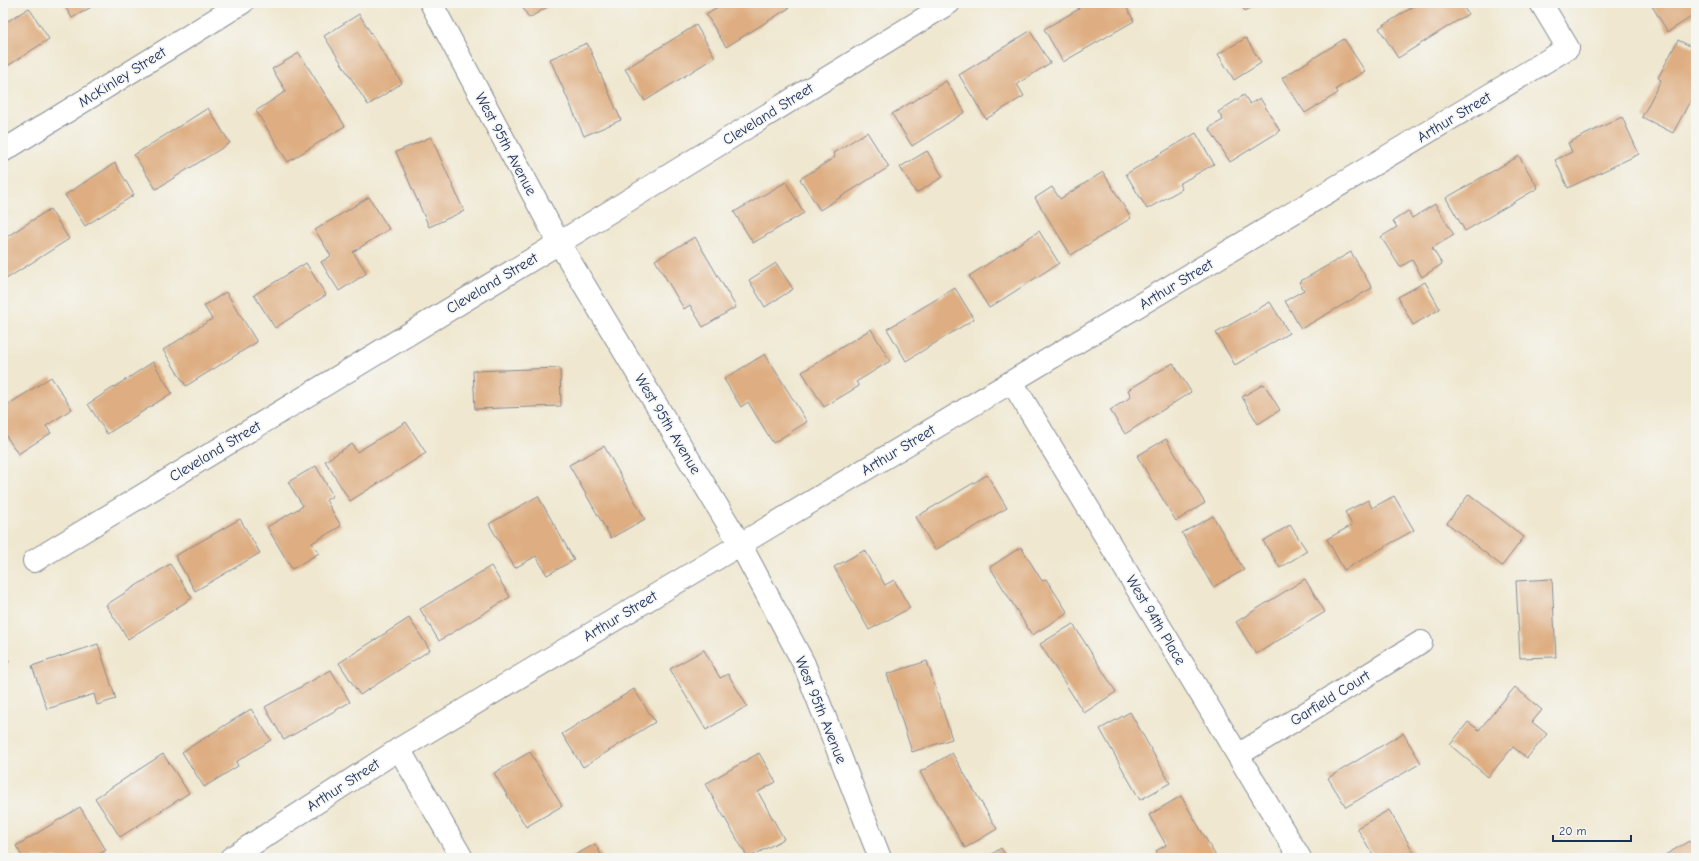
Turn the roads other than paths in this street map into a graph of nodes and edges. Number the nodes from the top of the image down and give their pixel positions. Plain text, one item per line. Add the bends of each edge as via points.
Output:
1 (242, 3) edge
2 (431, 3) edge
3 (949, 3) edge
4 (1541, 3) edge
5 (3, 151) edge
6 (559, 243) junction
7 (1012, 382) junction
8 (740, 544) junction
9 (34, 561) dead end
10 (1421, 642) dead end
11 (399, 749) junction
12 (1238, 755) junction
13 (232, 858) edge
14 (462, 858) edge
15 (880, 858) edge
16 (1300, 858) edge

1 - 5 street, McKinley Street
2 - 6 street, West 95th Avenue
3 - 6 street, Cleveland Street
4 - 7 street, Arthur Street via 1568,48
6 - 8 street, West 95th Avenue
6 - 9 street, Cleveland Street
7 - 8 street, Arthur Street
7 - 12 street, West 94th Place
8 - 11 street, Arthur Street
8 - 15 street, West 95th Avenue via 804,664
10 - 12 street, Garfield Court
11 - 13 street, Arthur Street
11 - 14 street
12 - 16 street, West 94th Place

